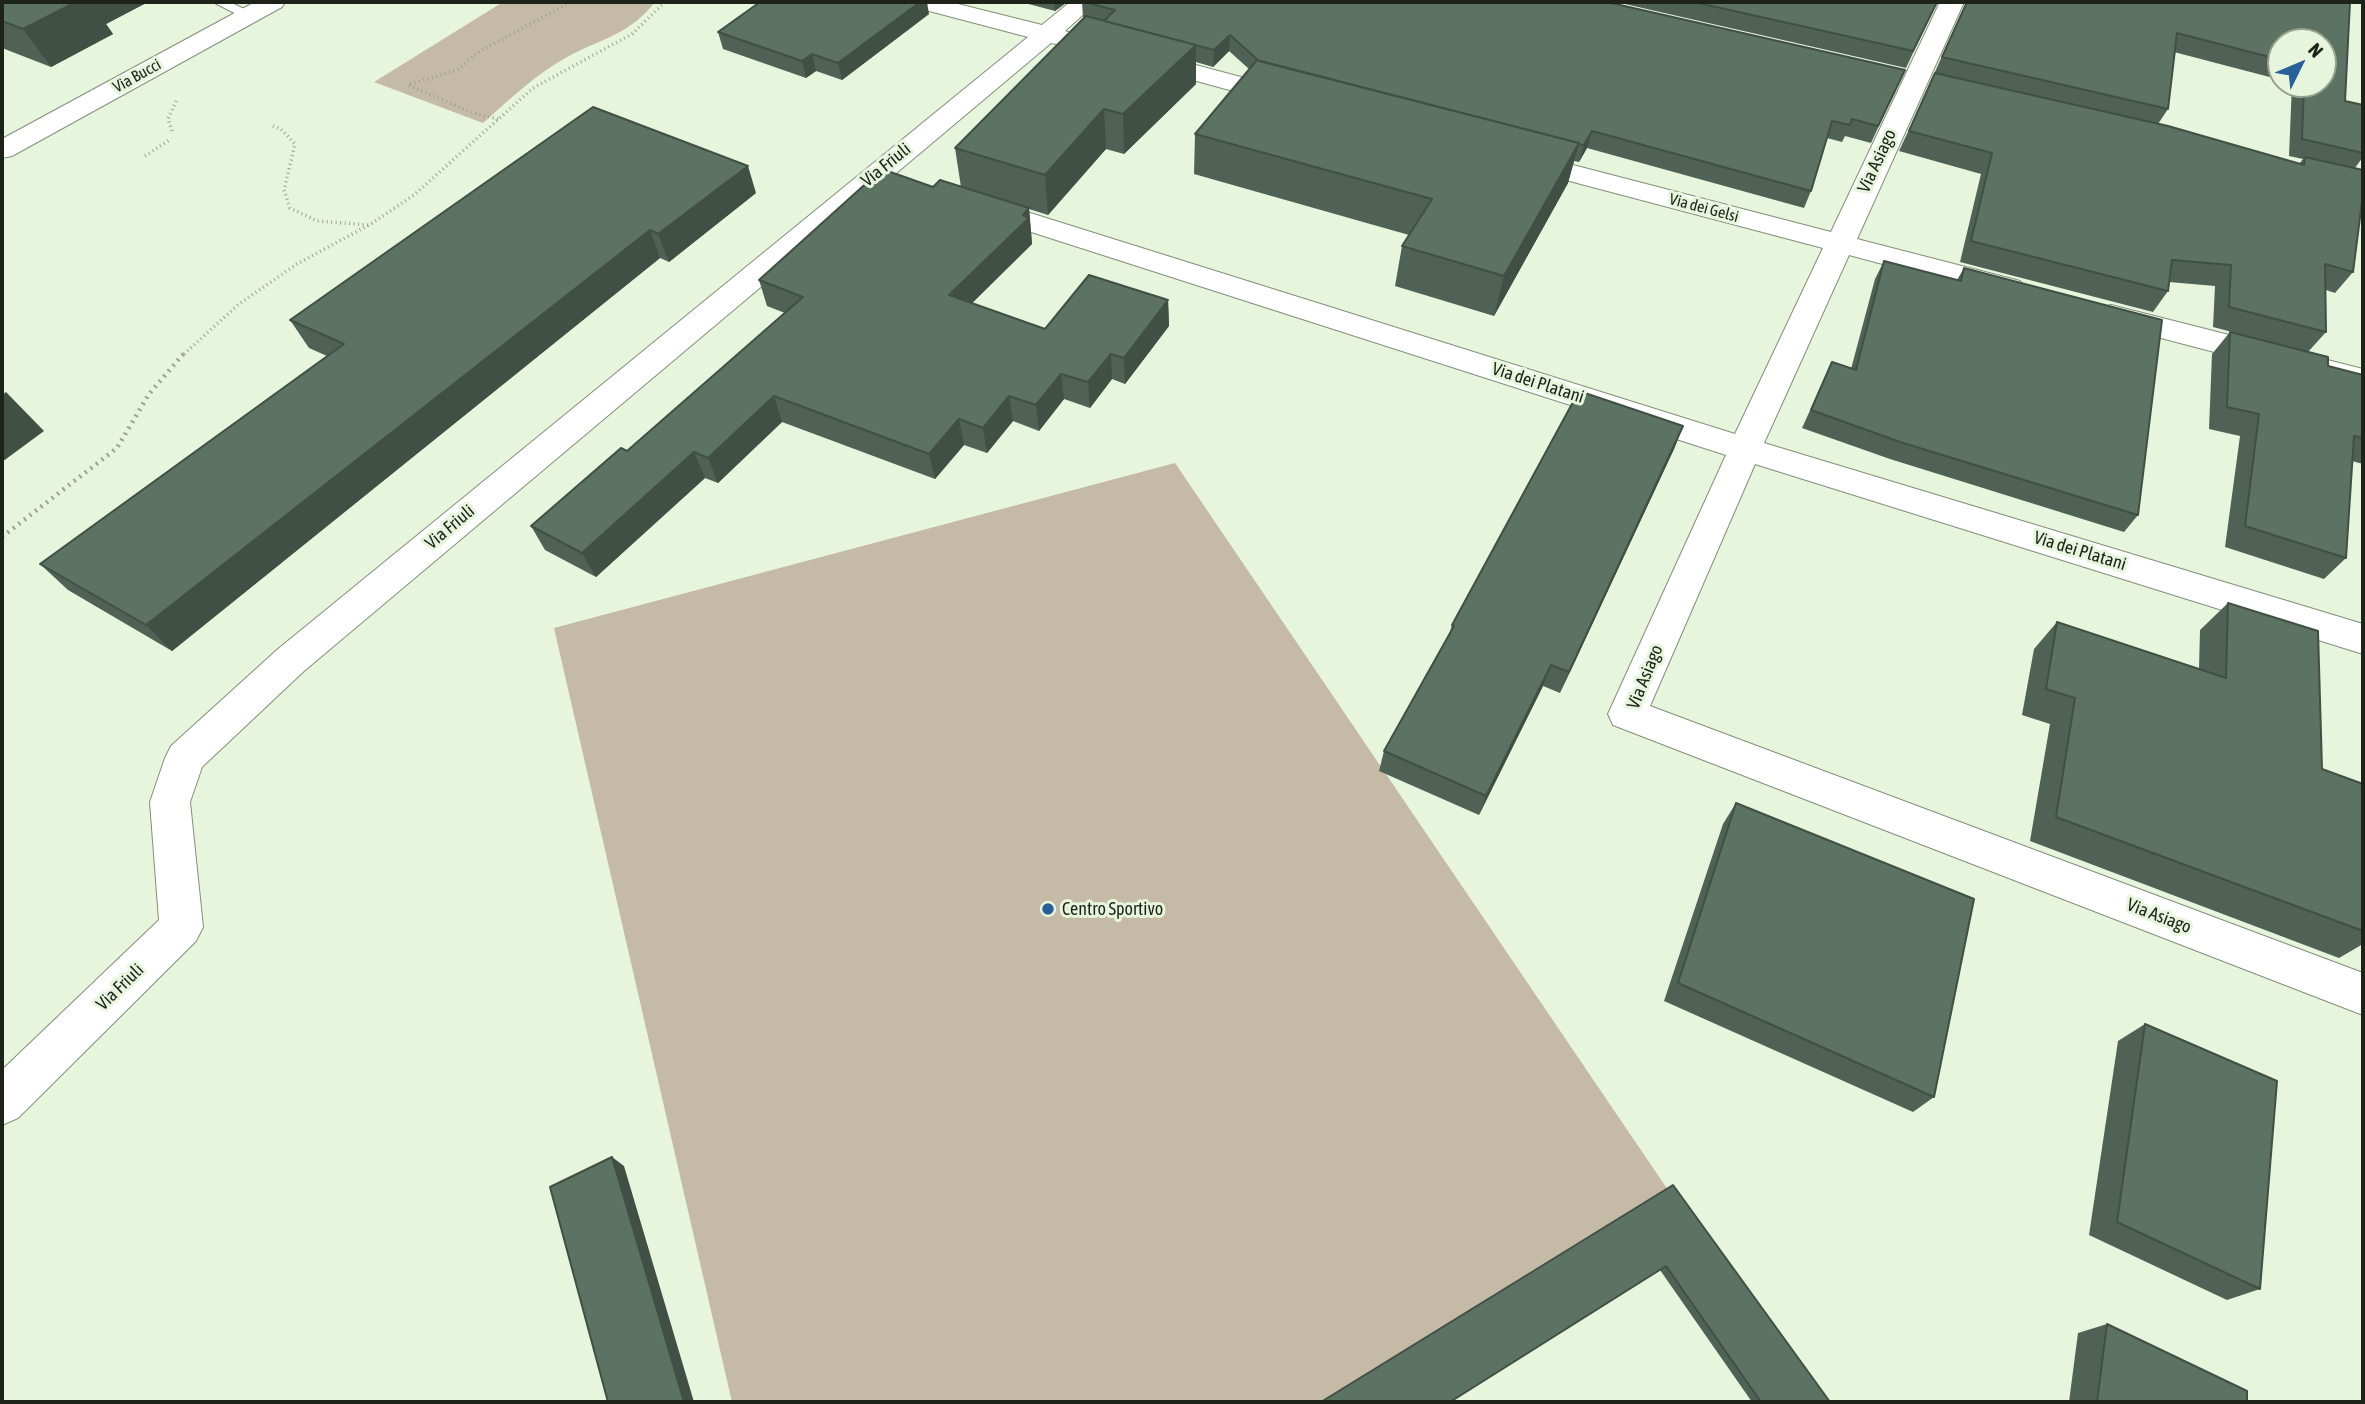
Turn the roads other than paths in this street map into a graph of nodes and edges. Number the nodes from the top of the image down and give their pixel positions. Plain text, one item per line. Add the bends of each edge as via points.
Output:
1 (220, 2) edge
2 (273, 2) edge
3 (923, 2) edge
4 (1085, 2) edge
5 (1952, 2) edge
6 (250, 15) junction
7 (1046, 34) junction
8 (1086, 44) edge
9 (1127, 55) edge
10 (1315, 105) edge
11 (2, 150) edge
12 (1489, 151) edge
13 (875, 173) junction
14 (915, 186) edge
15 (954, 198) edge
16 (1839, 244) junction
17 (2040, 296) edge
18 (2081, 307) edge
19 (2363, 380) edge
20 (1745, 449) junction
21 (2363, 639) edge
22 (2363, 993) edge
23 (2, 1102) edge

1 - 6 lane
2 - 6 street, Via Bucci
3 - 7 street
4 - 7 street, Via Friuli
5 - 16 street, Via Asiago
6 - 11 street, Via Bucci
7 - 8 street
7 - 13 street, Via Friuli
9 - 10 street
12 - 16 street, Via dei Gelsi
13 - 14 street
13 - 23 street, Via Friuli via 291,660 185,758 170,802 181,927
15 - 20 street, Via dei Platani
16 - 17 street, Via dei Gelsi
16 - 20 street, Via Asiago
18 - 19 street
20 - 21 street, Via dei Platani
20 - 22 street, Via Asiago via 1627,714

